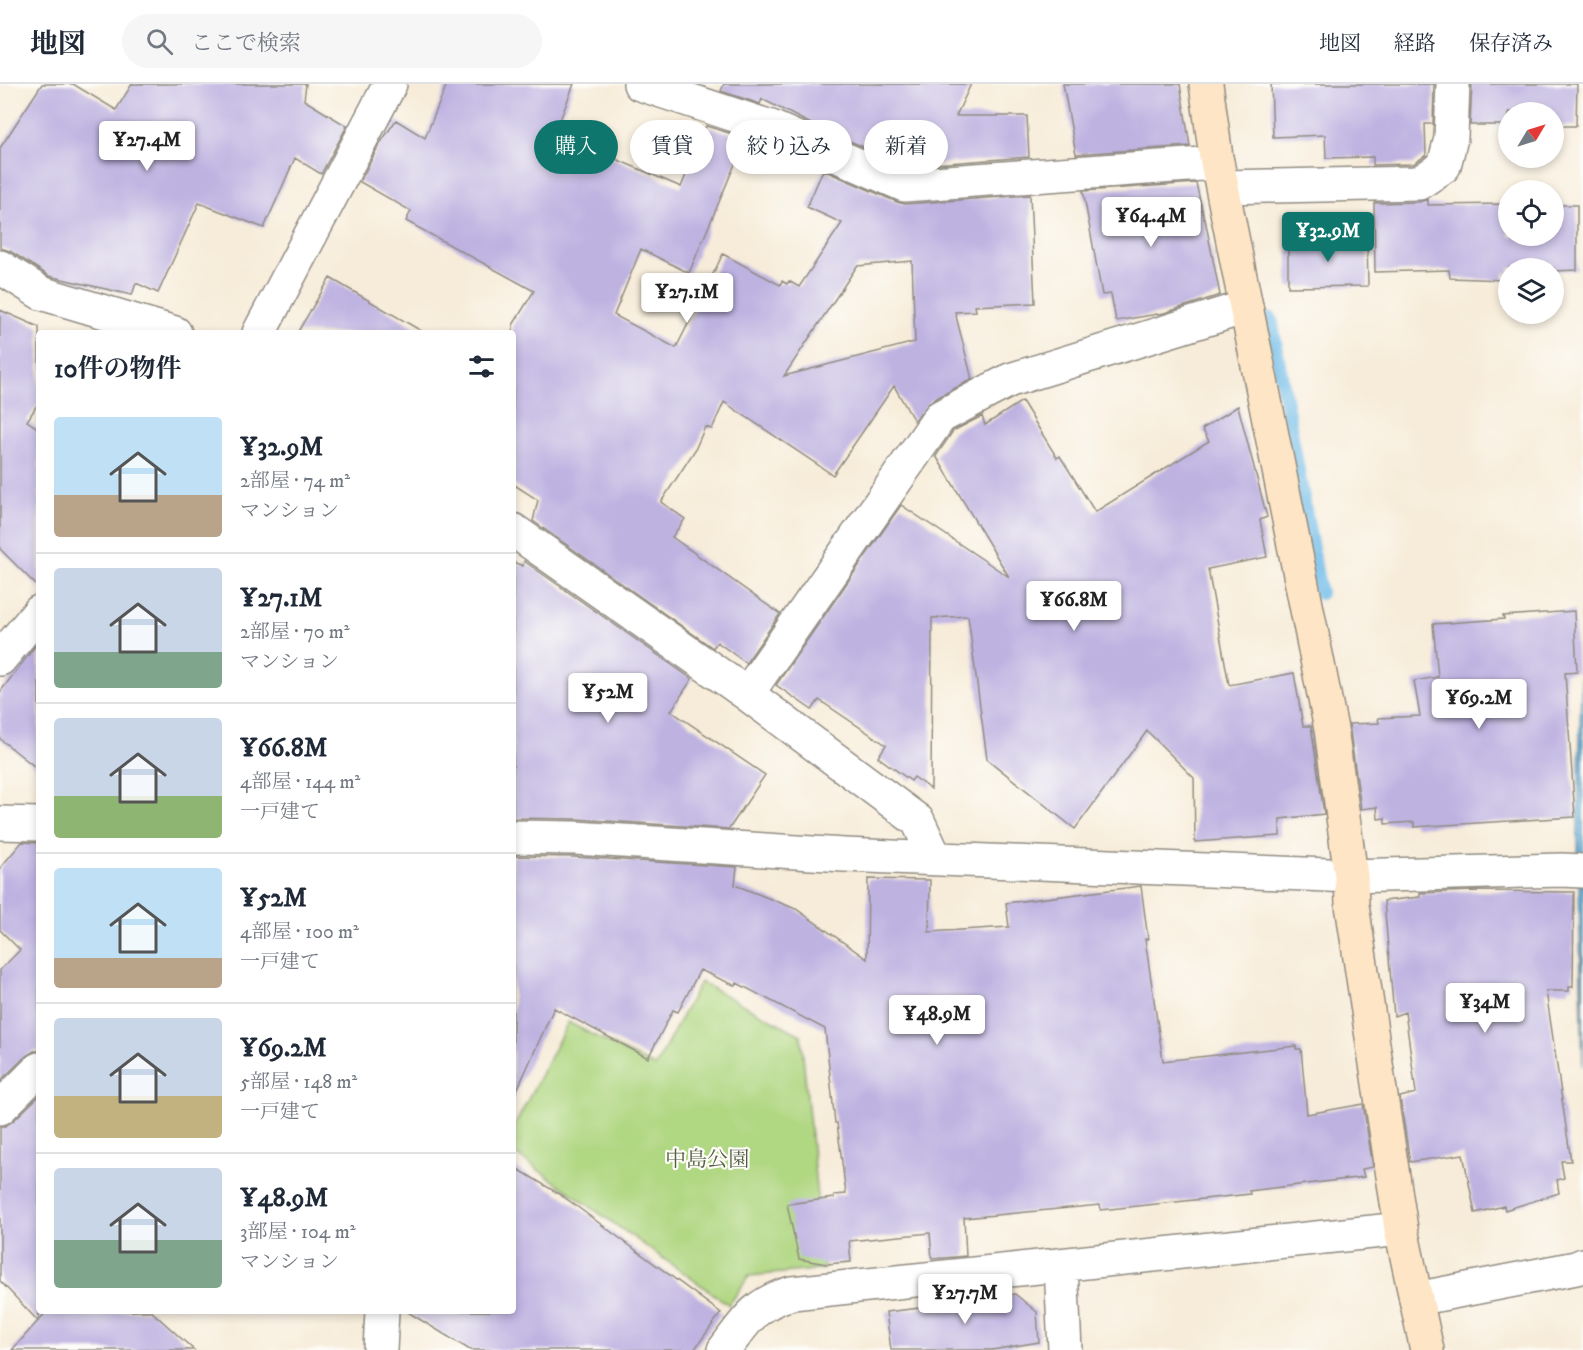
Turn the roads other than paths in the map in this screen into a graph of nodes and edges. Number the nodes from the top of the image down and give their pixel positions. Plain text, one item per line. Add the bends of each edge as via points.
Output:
1 (390, 84) edge
2 (640, 84) edge
3 (1206, 84) edge
4 (1453, 84) edge
5 (1220, 175) junction
6 (0, 267) edge
7 (1246, 307) junction
8 (165, 330) edge
9 (261, 330) edge
10 (516, 532) edge
11 (36, 616) edge
12 (0, 659) edge
13 (747, 694) junction
14 (0, 823) edge
15 (36, 824) edge
16 (516, 837) edge
17 (935, 858) junction
18 (1572, 871) edge
19 (1351, 876) junction
20 (36, 1072) edge
21 (0, 1108) edge
22 (1401, 1229) junction
23 (1061, 1266) junction
24 (1579, 1267) edge
25 (1416, 1299) junction
26 (382, 1314) edge
27 (380, 1350) edge
28 (724, 1350) edge
29 (1065, 1350) edge
30 (1427, 1350) edge

1 - 9 street
2 - 5 street via 771,128 904,185
3 - 5 street
4 - 5 street via 1451,138 1444,166 1419,183
5 - 7 street
6 - 8 street via 41,292
7 - 13 street via 1010,380 940,417
7 - 19 street via 1331,729
10 - 13 street
11 - 12 street
13 - 17 street via 918,821
14 - 15 street
16 - 17 street
17 - 19 street
18 - 19 street
19 - 22 street via 1352,905
20 - 21 street
22 - 23 street
22 - 25 street
23 - 28 street via 792,1293 763,1304 748,1317
23 - 29 street
24 - 25 street
25 - 30 street
26 - 27 street

